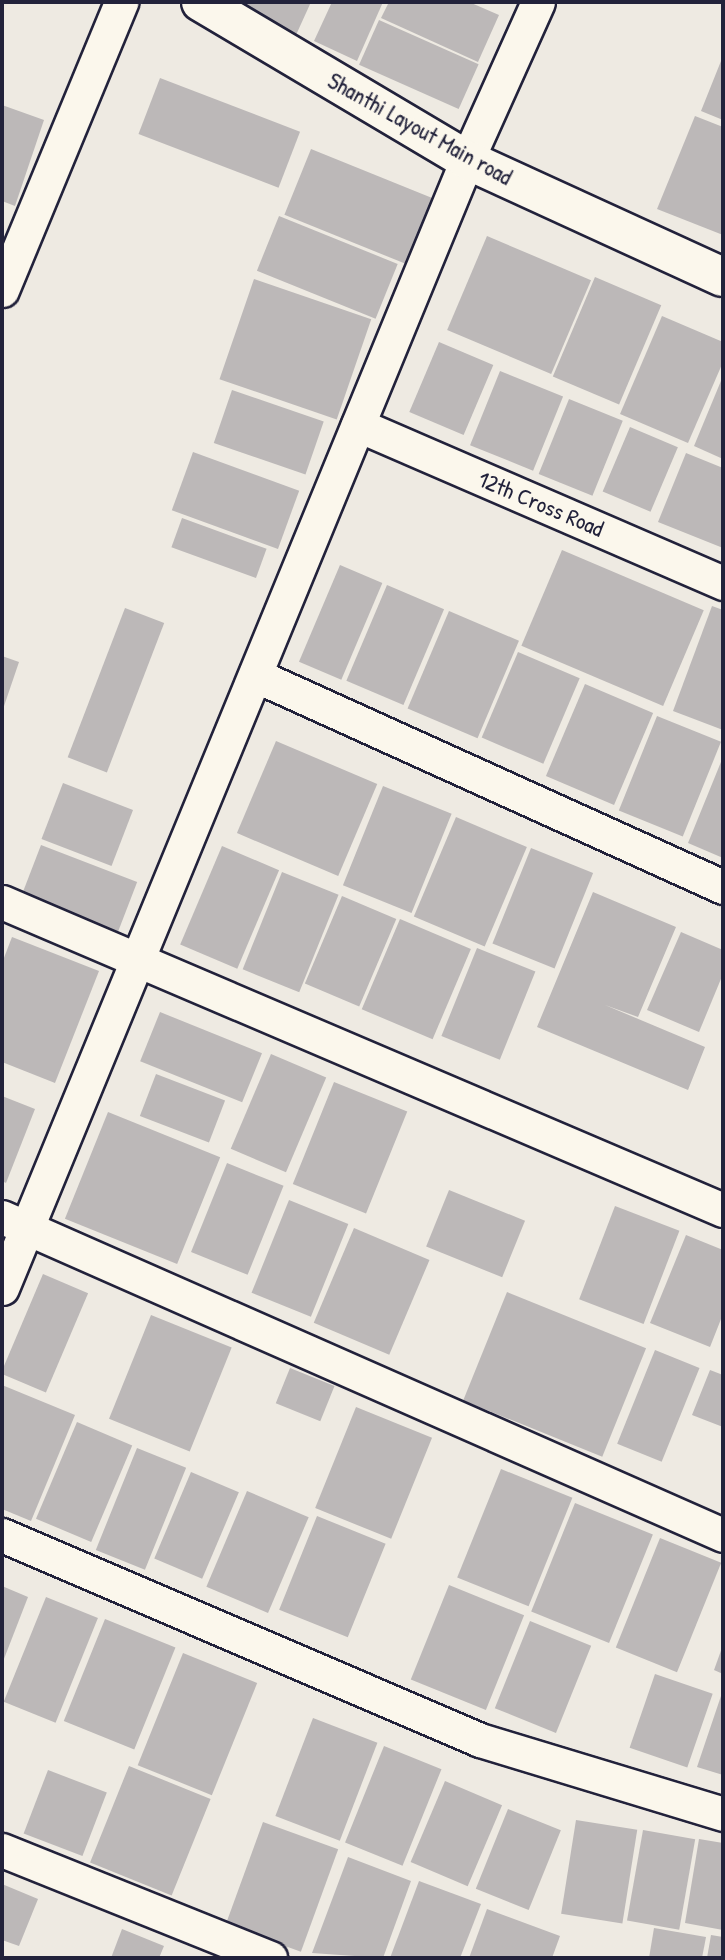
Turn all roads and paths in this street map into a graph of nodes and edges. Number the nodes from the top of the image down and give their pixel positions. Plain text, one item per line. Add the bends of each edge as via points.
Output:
1 (121, 2) edge
2 (201, 2) edge
3 (538, 2) edge
4 (467, 160) junction
5 (723, 277) edge
6 (2, 290) edge
7 (358, 425) junction
8 (723, 583) edge
9 (255, 675) junction
10 (723, 887) edge
11 (2, 902) edge
12 (137, 960) junction
13 (723, 1210) edge
14 (14, 1222) edge
15 (2, 1288) edge
16 (2, 1535) edge
17 (723, 1535) edge
18 (723, 1814) edge
19 (2, 1851) edge
20 (270, 1958) edge

1 - 6 street
2 - 4 street, Shanthi Layout Main road
3 - 4 street
4 - 5 street, Shanthi Layout Main road
4 - 7 street
7 - 8 street, 12th Cross Road
7 - 9 street
9 - 10 street
9 - 12 street
11 - 12 street
12 - 13 street
12 - 14 street
14 - 15 street
14 - 17 street
16 - 18 street via 480,1740
19 - 20 street

